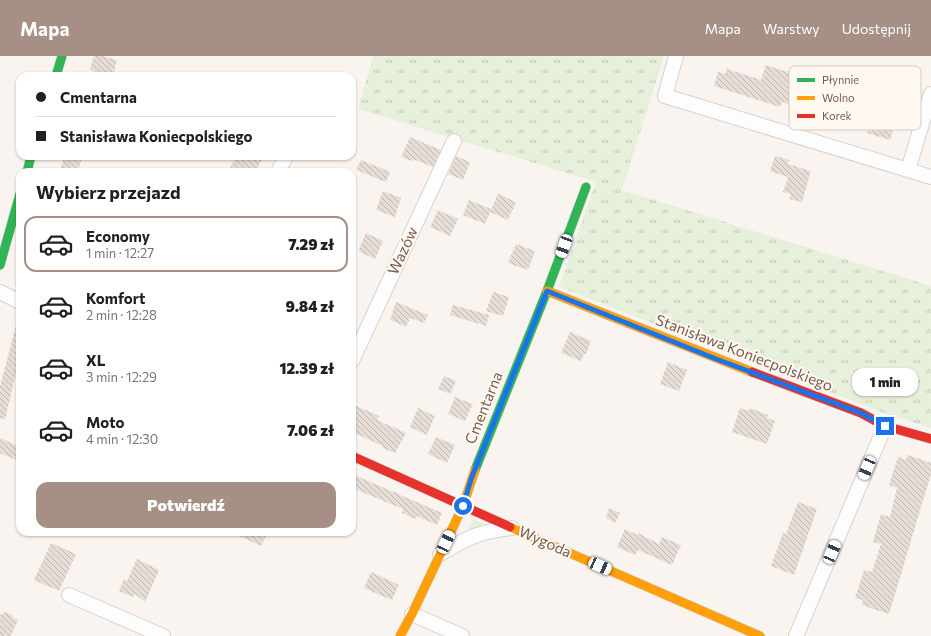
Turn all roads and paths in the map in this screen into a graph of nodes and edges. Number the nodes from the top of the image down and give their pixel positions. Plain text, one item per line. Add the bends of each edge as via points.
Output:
1 (62, 56) edge
2 (676, 56) edge
3 (57, 72) edge
4 (931, 94) edge
5 (921, 127) edge
6 (920, 130) edge
7 (454, 141) dead end
8 (908, 170) junction
9 (931, 178) edge
10 (586, 187) dead end
11 (16, 208) edge
12 (0, 265) edge
13 (547, 291) junction
14 (0, 292) edge
15 (16, 300) edge
16 (356, 352) edge
17 (885, 426) junction
18 (931, 440) edge
19 (356, 458) edge
20 (463, 506) junction
21 (513, 528) junction
22 (440, 554) junction
23 (69, 595) dead end
24 (412, 614) junction
25 (163, 636) edge
26 (400, 636) edge
27 (462, 636) edge
28 (760, 636) edge
29 (796, 636) edge

1 - 3 street
2 - 8 street via 665,96
4 - 5 street
6 - 8 street
7 - 16 street, Wazów
8 - 9 street
10 - 13 street, Cmentarna
11 - 12 street
13 - 17 street, Stanisława Koniecpolskiego via 716,359 861,413
13 - 20 street, Cmentarna via 471,479
14 - 15 street
17 - 18 street, Stanisława Koniecpolskiego
17 - 29 street
19 - 20 street, Wygoda
20 - 21 street, Wygoda
20 - 22 street, Cmentarna
21 - 22 street via 475,534
21 - 28 street, Wygoda
22 - 24 street, Cmentarna
23 - 25 street
24 - 26 street, Cmentarna
24 - 27 street

